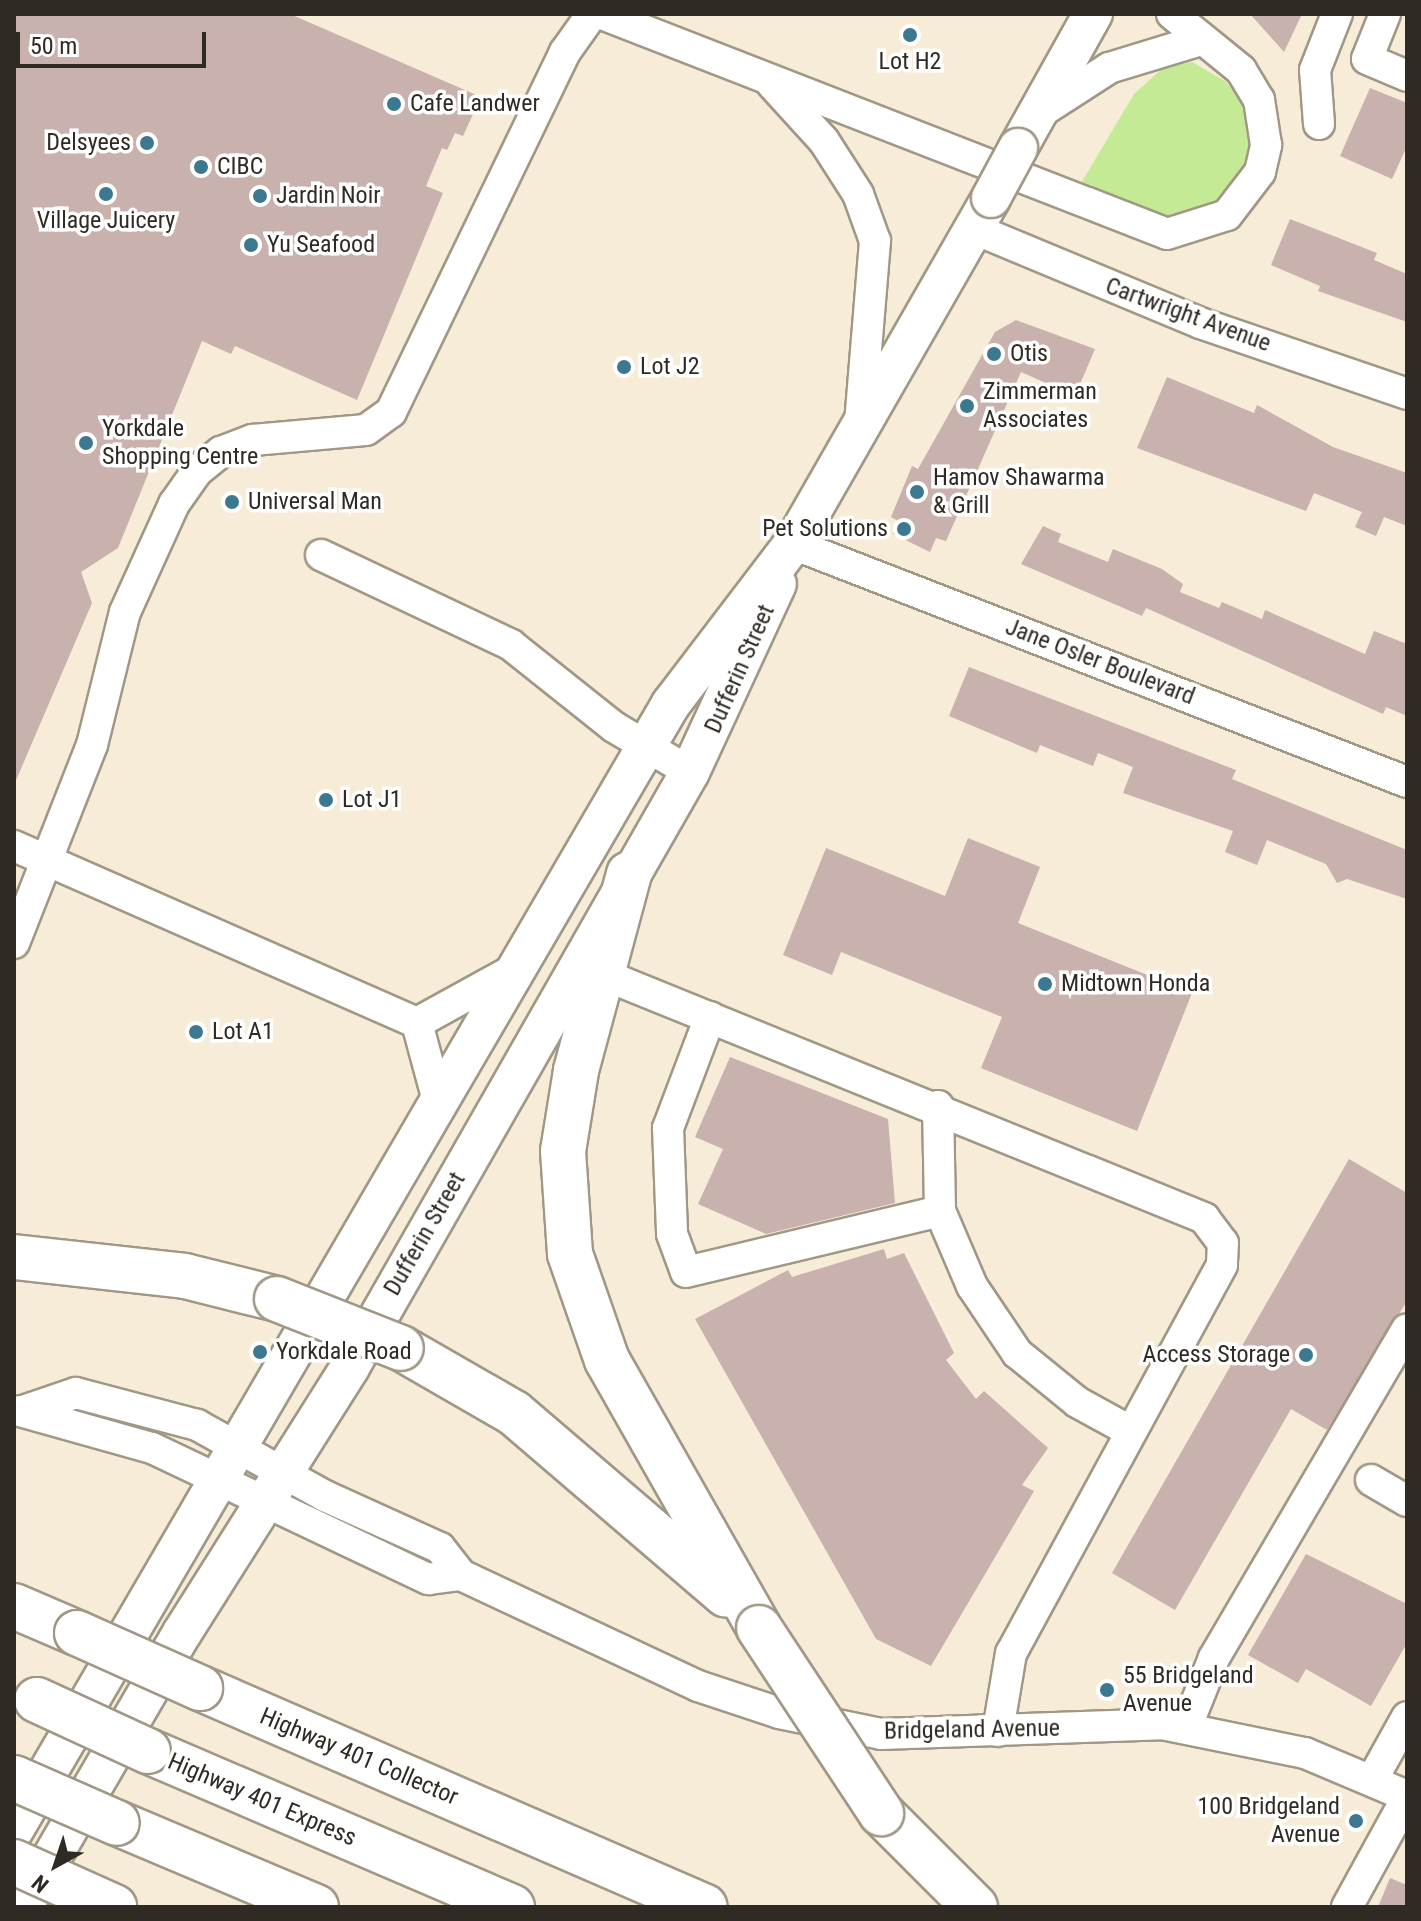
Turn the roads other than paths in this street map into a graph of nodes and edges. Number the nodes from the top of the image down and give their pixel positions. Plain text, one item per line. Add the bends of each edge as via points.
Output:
1 (592, 14) edge
2 (602, 14) edge
3 (1093, 14) edge
4 (1172, 14) edge
5 (1337, 14) edge
6 (1385, 14) edge
7 (1198, 41) junction
8 (1407, 76) edge
9 (768, 79) junction
10 (1319, 124) dead end
11 (1027, 132) junction
12 (981, 213) junction
13 (1407, 394) edge
14 (860, 426) junction
15 (793, 544) junction
16 (321, 555) dead end
17 (646, 746) junction
18 (690, 772) junction
19 (1407, 782) edge
20 (14, 846) edge
21 (48, 860) junction
22 (629, 874) junction
23 (14, 943) edge
24 (513, 970) junction
25 (602, 974) junction
26 (710, 1017) junction
27 (417, 1023) junction
28 (437, 1097) junction
29 (938, 1106) junction
30 (940, 1211) junction
31 (14, 1257) edge
32 (1407, 1329) edge
33 (19, 1411) edge
34 (1130, 1431) junction
35 (238, 1446) junction
36 (218, 1479) junction
37 (1371, 1480) dead end
38 (273, 1486) junction
39 (1407, 1501) edge
40 (14, 1606) edge
41 (759, 1628) junction
42 (26, 1695) edge
43 (1407, 1717) edge
44 (1186, 1728) junction
45 (998, 1731) junction
46 (14, 1778) edge
47 (1372, 1780) junction
48 (1407, 1797) edge
49 (14, 1830) edge
50 (14, 1862) edge
51 (23, 1907) edge
52 (114, 1907) edge
53 (316, 1907) edge
54 (512, 1907) edge
55 (705, 1907) edge
56 (975, 1907) edge
57 (1347, 1907) edge

1 - 21 street via 565,52 391,412 351,433 253,440 196,472 125,612 92,745
2 - 9 street
3 - 11 main road, Dufferin Street
4 - 7 street
5 - 10 street via 1315,70
6 - 8 street via 1367,59
7 - 9 street via 1241,70 1259,100 1266,145 1260,172 1227,215 1167,234
7 - 11 street, Dufferin Street via 1109,68
9 - 14 street via 824,141 858,194 875,241
11 - 12 main road, Dufferin Street, bridge
12 - 13 street, Cartwright Avenue via 1187,318
12 - 14 main road, Dufferin Street
14 - 15 main road, Dufferin Street
15 - 17 main road, Dufferin Street
15 - 18 main road, Dufferin Street via 751,652
15 - 19 street, Jane Osler Boulevard
16 - 17 street via 511,645
17 - 18 street
17 - 24 main road, Dufferin Street
18 - 22 main road, Dufferin Street
20 - 21 street
21 - 23 street
21 - 27 street
22 - 25 highway
22 - 38 main road, Dufferin Street
24 - 27 street
24 - 28 main road, Dufferin Street
25 - 26 street
25 - 41 highway via 563,1151 570,1254 607,1360
26 - 29 street
26 - 30 street via 668,1128 672,1234 686,1272
27 - 28 street
28 - 35 main road, Dufferin Street
29 - 30 street
29 - 34 street via 1204,1218 1223,1243 1222,1265
30 - 34 street via 972,1286 1017,1353 1077,1402
31 - 41 highway, bridge via 185,1276 277,1299 401,1348 514,1413 635,1512
32 - 44 street via 1214,1658
33 - 35 street via 76,1393 166,1414
33 - 36 street via 152,1448
34 - 45 street via 1011,1653
35 - 36 main road, Dufferin Street
35 - 38 street
36 - 38 street
36 - 49 main road, Dufferin Street
37 - 39 street
38 - 45 street, Bridgeland Avenue via 440,1548 461,1575 698,1686 779,1713 881,1734
38 - 51 main road, Dufferin Street
40 - 55 highway, Highway 401 Collector, bridge
41 - 56 highway, bridge via 881,1813
42 - 54 highway, Highway 401 Express, bridge
43 - 47 street
44 - 45 street, Bridgeland Avenue
44 - 47 street, Bridgeland Avenue via 1305,1753
46 - 53 highway, bridge
47 - 48 street, Bridgeland Avenue
48 - 57 street
50 - 52 highway, bridge

